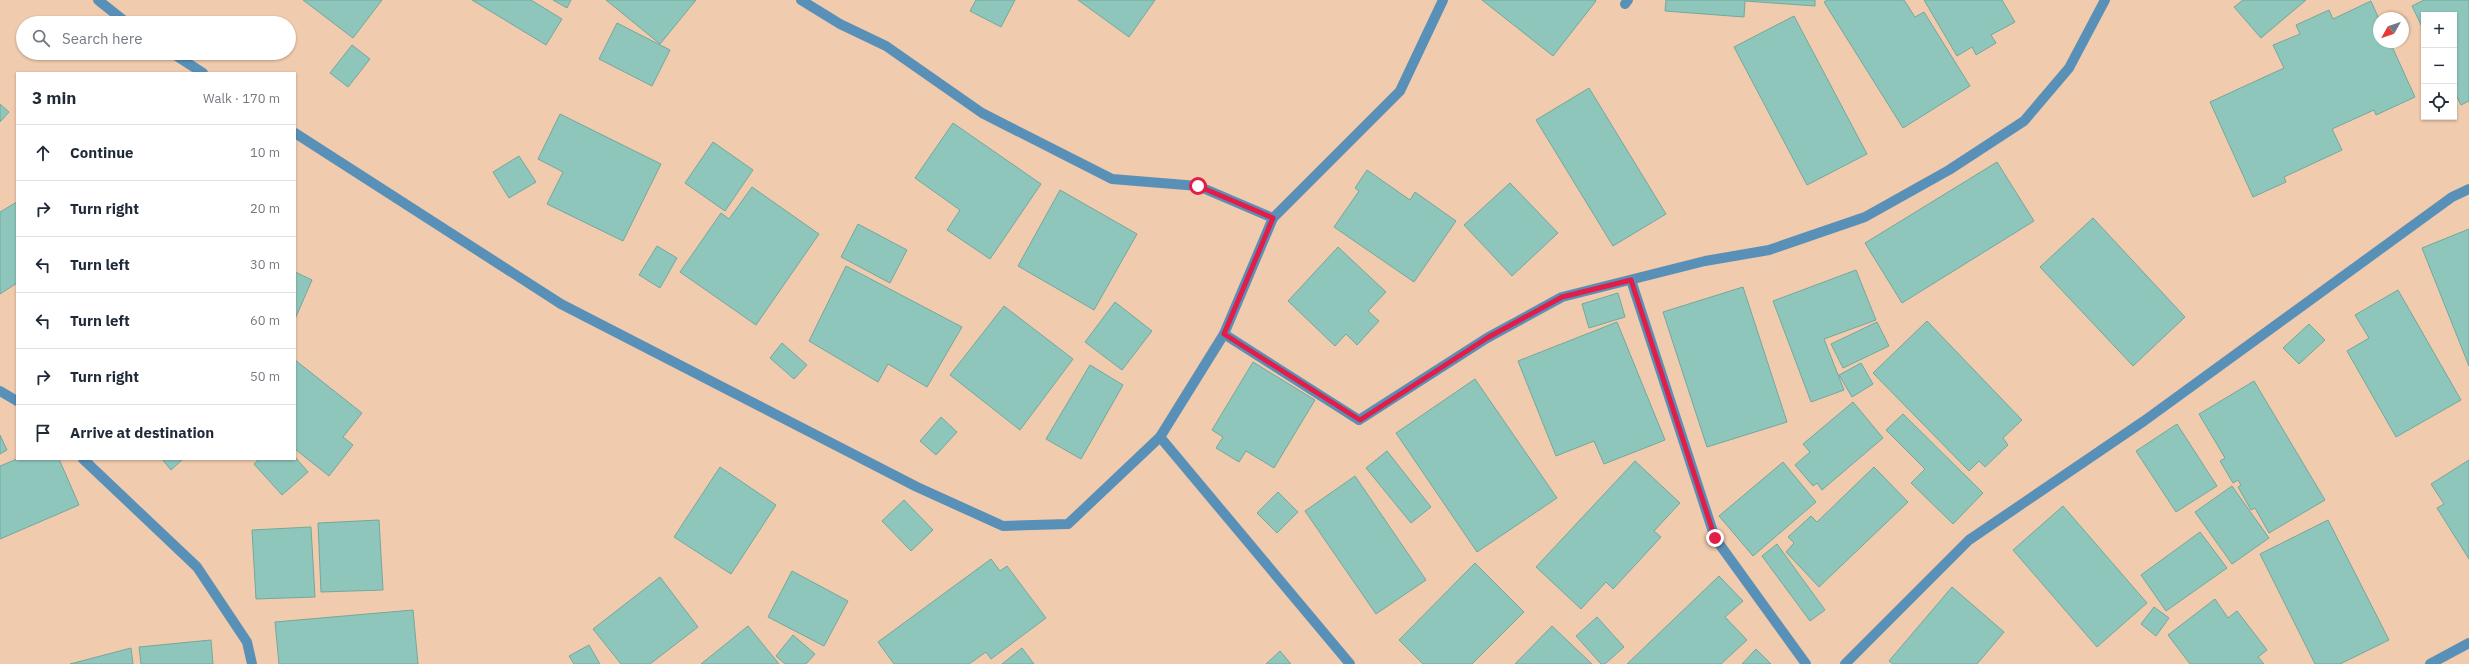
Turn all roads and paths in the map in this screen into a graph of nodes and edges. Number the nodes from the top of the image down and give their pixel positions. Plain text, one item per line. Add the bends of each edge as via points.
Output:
1 (98, 0) edge
2 (801, 0) edge
3 (1443, 0) edge
4 (2105, 0) edge
5 (118, 16) edge
6 (183, 60) edge
7 (201, 72) edge
8 (296, 133) edge
9 (2469, 189) edge
10 (1273, 218) junction
11 (1631, 280) junction
12 (1224, 334) junction
13 (0, 391) edge
14 (16, 400) edge
15 (1160, 437) junction
16 (84, 460) edge
17 (2469, 643) edge
18 (252, 664) edge
19 (1350, 664) edge
20 (1806, 664) edge
21 (1845, 664) edge
22 (2430, 664) edge

1 - 5 street
2 - 10 street via 840,24 886,46 982,114 1112,179 1198,186
3 - 10 street via 1400,91
4 - 11 street via 2069,68 2024,120 1949,170 1865,217 1769,250 1705,261
6 - 7 street
8 - 15 street via 561,304 917,487 1003,526 1068,524
9 - 21 street via 2452,197 2144,421 1969,540
10 - 12 street
11 - 12 street via 1562,297 1487,338 1360,420
11 - 20 street via 1715,538
12 - 15 street
13 - 14 street
15 - 19 street
16 - 18 street via 197,567 247,642
17 - 22 street

